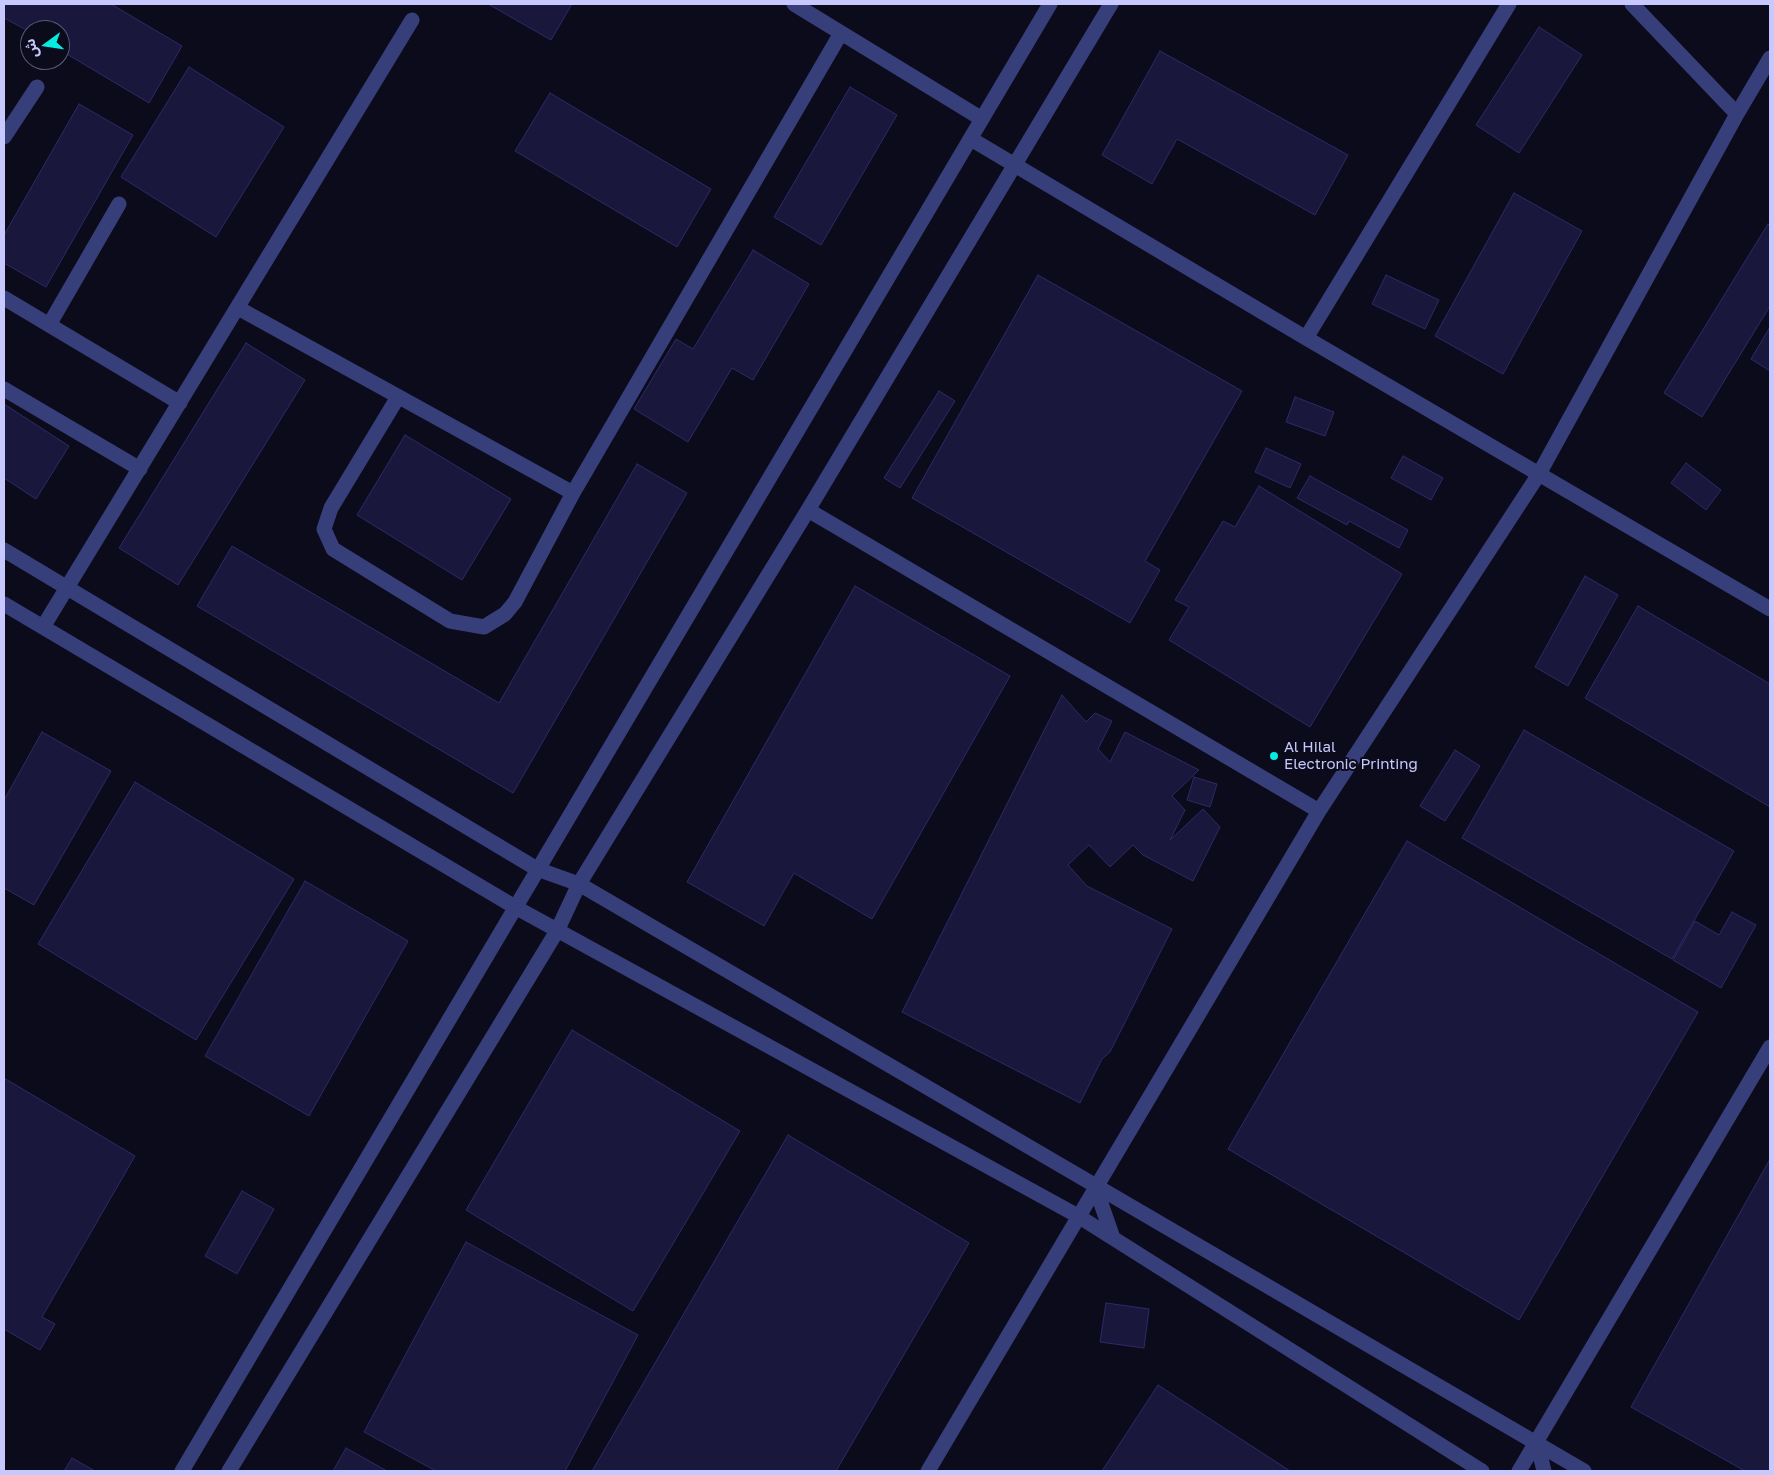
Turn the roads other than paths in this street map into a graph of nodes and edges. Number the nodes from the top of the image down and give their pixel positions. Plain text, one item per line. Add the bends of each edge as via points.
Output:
1 (794, 4) edge
2 (1050, 4) edge
3 (1111, 4) edge
4 (1509, 4) edge
5 (1632, 4) edge
6 (412, 20) dead end
7 (841, 33) junction
8 (1770, 58) edge
9 (37, 87) dead end
10 (1737, 114) junction
11 (982, 119) junction
12 (4, 137) edge
13 (971, 139) junction
14 (1015, 165) junction
15 (119, 204) dead end
16 (4, 298) edge
17 (238, 308) junction
18 (49, 325) junction
19 (1306, 338) junction
20 (4, 389) edge
21 (398, 397) junction
22 (180, 403) junction
23 (140, 469) junction
24 (1539, 474) junction
25 (573, 493) junction
26 (808, 510) junction
27 (4, 550) edge
28 (68, 588) junction
29 (4, 604) edge
30 (1770, 610) edge
31 (43, 627) junction
32 (1319, 811) junction
33 (537, 868) junction
34 (579, 884) junction
35 (514, 907) junction
36 (557, 931) junction
37 (1770, 1047) edge
38 (1096, 1186) junction
39 (1078, 1216) junction
40 (1113, 1238) junction
41 (1537, 1442) junction
42 (182, 1471) edge
43 (229, 1471) edge
44 (928, 1471) edge
45 (1482, 1471) edge
46 (1520, 1471) edge
47 (1544, 1471) edge
48 (1584, 1471) edge

1 - 7 street
2 - 11 street
3 - 14 street
4 - 19 street
5 - 10 street
6 - 17 street
7 - 11 street
7 - 25 street
8 - 10 street
9 - 12 street
10 - 24 street
11 - 13 street
13 - 14 street
13 - 33 street
14 - 19 street
14 - 26 street
15 - 18 street
16 - 18 street
17 - 21 street
17 - 22 street
18 - 22 street
19 - 24 street
20 - 23 street
21 - 25 street
21 - 25 street via 331,508 324,529 333,549 450,621 484,627 505,614 516,602
22 - 23 street
23 - 28 street
24 - 30 street
24 - 32 street
26 - 32 street
26 - 34 street
27 - 28 street
28 - 31 street
28 - 33 street
29 - 31 street
31 - 35 street
32 - 38 street
33 - 34 street
33 - 35 street
34 - 36 street
34 - 38 street
35 - 36 street
35 - 42 street
36 - 39 street
36 - 43 street
37 - 41 street
38 - 39 street
38 - 40 street
38 - 41 street
39 - 40 street
39 - 44 street
40 - 45 street
41 - 46 street
41 - 47 street
41 - 48 street

